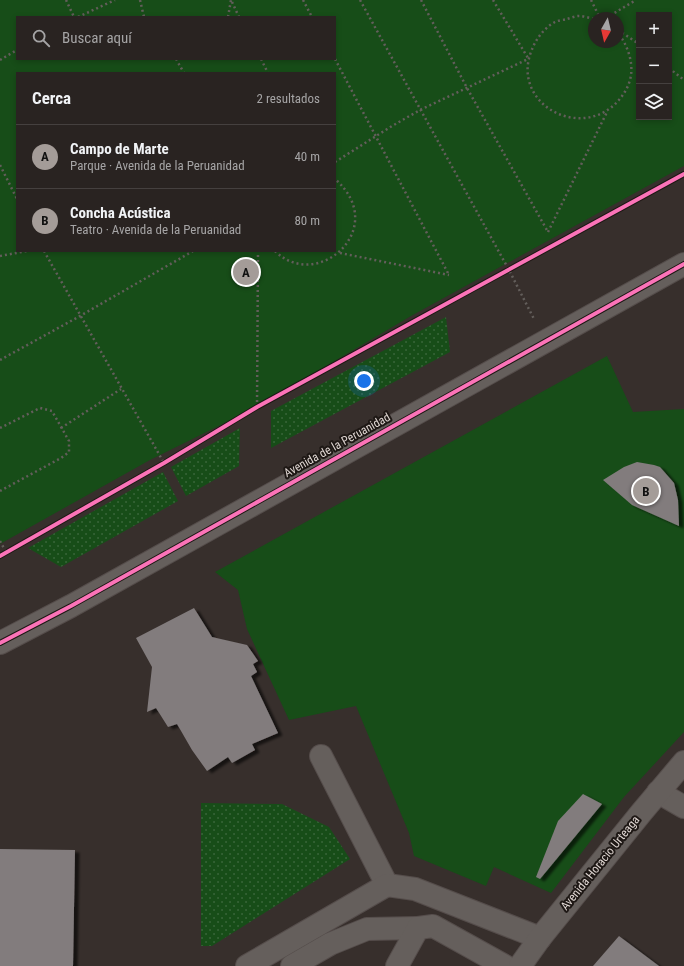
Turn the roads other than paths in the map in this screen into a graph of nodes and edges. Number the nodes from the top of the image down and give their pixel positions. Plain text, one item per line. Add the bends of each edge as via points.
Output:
1 (684, 264) edge
2 (0, 643) edge
3 (322, 756) dead end
4 (684, 762) edge
5 (658, 792) junction
6 (684, 807) edge
7 (388, 885) junction
8 (418, 928) junction
9 (540, 938) junction
10 (247, 966) edge
11 (292, 966) edge
12 (397, 966) edge
13 (505, 966) edge
14 (520, 966) edge

1 - 2 street, Avenida de la Peruanidad via 71,606
3 - 7 street
4 - 5 street, Avenida Horacio Urteaga
5 - 6 street
5 - 9 street, Avenida Horacio Urteaga
7 - 9 street via 415,889
7 - 10 street
8 - 11 street via 367,929 330,944
8 - 12 street
8 - 13 street via 433,926
9 - 14 street, Avenida Horacio Urteaga

